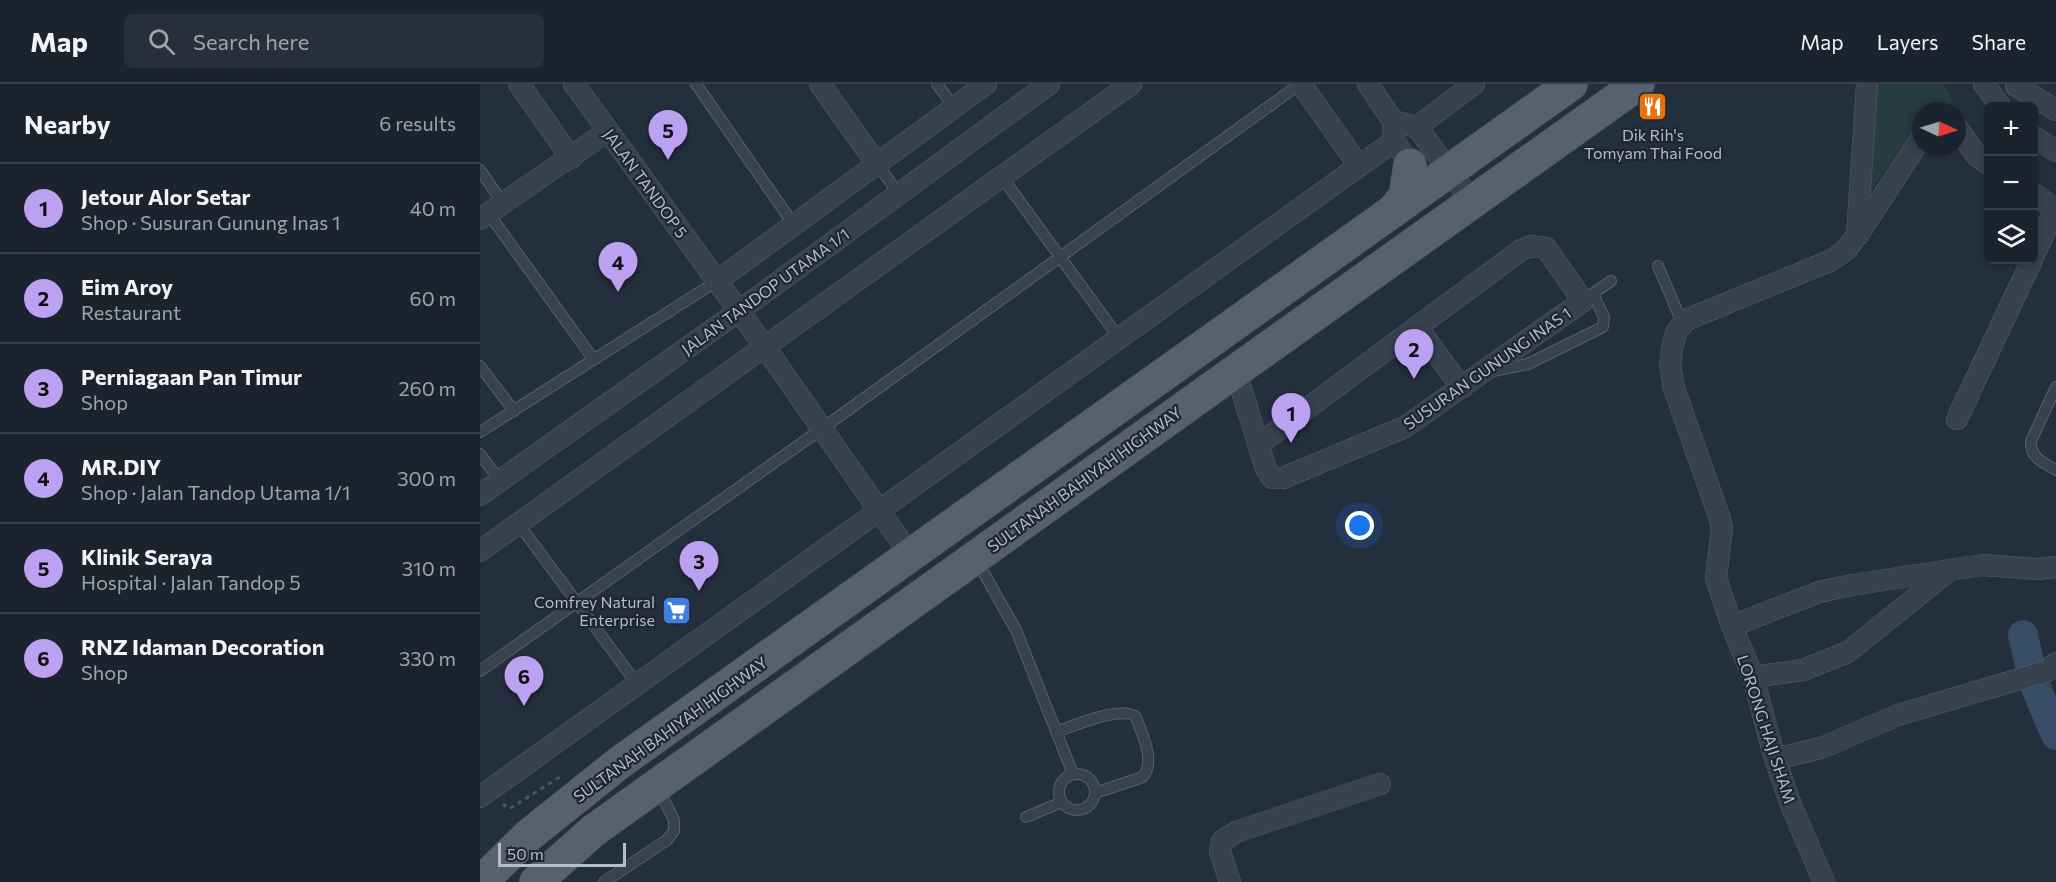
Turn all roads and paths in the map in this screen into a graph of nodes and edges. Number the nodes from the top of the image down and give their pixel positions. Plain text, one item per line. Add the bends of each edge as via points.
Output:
1 (519, 84) edge
2 (574, 84) edge
3 (696, 84) edge
4 (820, 84) edge
5 (937, 84) edge
6 (986, 84) edge
7 (1049, 84) edge
8 (1131, 84) edge
9 (1300, 84) edge
10 (1368, 84) edge
11 (1474, 84) edge
12 (1571, 84) edge
13 (1638, 84) edge
14 (1867, 84) edge
15 (2017, 85) edge
16 (1452, 90) edge
17 (1993, 97) edge
18 (954, 107) junction
19 (2056, 110) edge
20 (608, 131) junction
21 (2038, 140) edge
22 (1966, 141) edge
23 (1425, 151) junction
24 (1912, 152) edge
25 (2056, 152) edge
26 (571, 158) junction
27 (1984, 161) edge
28 (877, 164) junction
29 (1359, 166) junction
30 (480, 170) edge
31 (1002, 177) junction
32 (899, 194) junction
33 (2038, 197) edge
34 (2056, 208) edge
35 (1460, 210) junction
36 (491, 213) edge
37 (794, 225) junction
38 (1857, 235) junction
39 (2038, 246) edge
40 (1060, 257) junction
41 (2029, 264) edge
42 (1658, 266) dead end
43 (717, 281) junction
44 (1611, 281) dead end
45 (1588, 297) junction
46 (739, 311) junction
47 (1685, 322) junction
48 (1417, 327) junction
49 (1119, 338) junction
50 (765, 346) junction
51 (594, 360) junction
52 (480, 366) edge
53 (1235, 369) junction
54 (1485, 372) junction
55 (2056, 387) edge
56 (1462, 388) junction
57 (514, 411) junction
58 (1957, 419) dead end
59 (823, 428) junction
60 (480, 432) edge
61 (1259, 444) junction
62 (480, 454) edge
63 (2056, 470) edge
64 (487, 486) edge
65 (880, 510) junction
66 (518, 523) junction
67 (480, 551) edge
68 (911, 556) junction
69 (976, 559) junction
70 (2056, 567) edge
71 (1947, 572) junction
72 (577, 602) junction
73 (1731, 626) junction
74 (2051, 667) edge
75 (480, 671) edge
76 (1753, 677) junction
77 (637, 684) junction
78 (1056, 732) junction
79 (1775, 759) junction
80 (573, 771) dead end
81 (1073, 774) junction
82 (1380, 784) dead end
83 (657, 786) junction
84 (1095, 793) junction
85 (484, 794) edge
86 (1062, 802) junction
87 (1026, 817) dead end
88 (544, 879) edge
89 (481, 882) edge
90 (604, 882) edge
91 (1230, 882) edge
92 (1824, 882) edge

1 - 26 street
2 - 20 street, JALAN TANDOP 5
3 - 37 lane
4 - 28 street
5 - 18 lane
6 - 18 street
7 - 32 street, JALAN TANDOP UTAMA 1/1
8 - 31 street
9 - 29 street
9 - 40 lane
10 - 23 street
11 - 16 street
12 - 23 main road, SULTANAH BAHIYAH HIGHWAY
13 - 35 main road, SULTANAH BAHIYAH HIGHWAY
14 - 38 street
15 - 17 street
15 - 19 street
16 - 23 street
18 - 28 street
20 - 26 street
20 - 43 street, JALAN TANDOP 5
21 - 25 street
22 - 27 street
23 - 29 street
23 - 35 street
23 - 35 street
23 - 68 main road, SULTANAH BAHIYAH HIGHWAY via 1392,213
24 - 38 street
26 - 36 street
28 - 32 lane
28 - 37 street
29 - 49 street
30 - 36 lane
31 - 40 lane
31 - 50 street
32 - 46 street, JALAN TANDOP UTAMA 1/1
33 - 34 street
34 - 39 street
35 - 53 main road, SULTANAH BAHIYAH HIGHWAY
36 - 51 lane
37 - 43 street
38 - 47 street via 1832,260
40 - 49 lane
40 - 59 lane
41 - 58 street
42 - 47 lane
43 - 46 street, JALAN TANDOP 5
43 - 51 lane
44 - 45 lane
45 - 48 street, SUSURAN GUNUNG INAS 1 via 1546,248 1531,246
45 - 54 street, SUSURAN GUNUNG INAS 1
45 - 54 lane via 1604,316 1603,327 1528,364
46 - 50 street, JALAN TANDOP 5
46 - 64 street, JALAN TANDOP UTAMA 1/1
47 - 73 street, LORONG HAJI SHAM via 1676,333 1670,364 1674,388 1720,519 1721,540 1715,571
48 - 56 street
48 - 61 street, SUSURAN GUNUNG INAS 1
49 - 65 street
50 - 59 street, JALAN TANDOP 5
50 - 66 street
51 - 57 lane
52 - 57 lane
53 - 61 street
53 - 69 main road, SULTANAH BAHIYAH HIGHWAY
54 - 56 street, SUSURAN GUNUNG INAS 1
55 - 63 lane via 2031,441 2031,450
56 - 61 street, SUSURAN GUNUNG INAS 1 via 1405,427 1283,478 1268,474
57 - 60 lane
59 - 65 street, JALAN TANDOP 5
59 - 72 lane
62 - 64 lane
65 - 68 street, JALAN TANDOP 5
65 - 77 street
66 - 67 street
66 - 72 lane
68 - 89 main road, SULTANAH BAHIYAH HIGHWAY via 620,763 529,835
69 - 78 lane via 1016,630
69 - 83 main road, SULTANAH BAHIYAH HIGHWAY
70 - 71 street via 1982,565
71 - 73 street via 1819,592
71 - 76 street via 1848,652 1803,670
72 - 75 lane
72 - 77 lane
73 - 76 street, LORONG HAJI SHAM
74 - 79 street via 1898,715 1821,748
76 - 79 street, LORONG HAJI SHAM
77 - 85 street
78 - 81 lane
78 - 84 lane via 1113,714 1124,712 1136,717 1148,751 1147,771 1143,777
79 - 92 street, LORONG HAJI SHAM
80 - 85 path via 554,778 509,809
81 - 84 lane via 1087,776
81 - 86 lane via 1060,784
82 - 91 street via 1236,832 1222,841 1220,851
83 - 88 main road, SULTANAH BAHIYAH HIGHWAY via 593,831
83 - 90 lane via 674,820 674,831 667,840
84 - 86 lane via 1085,808 1072,809
86 - 87 lane

